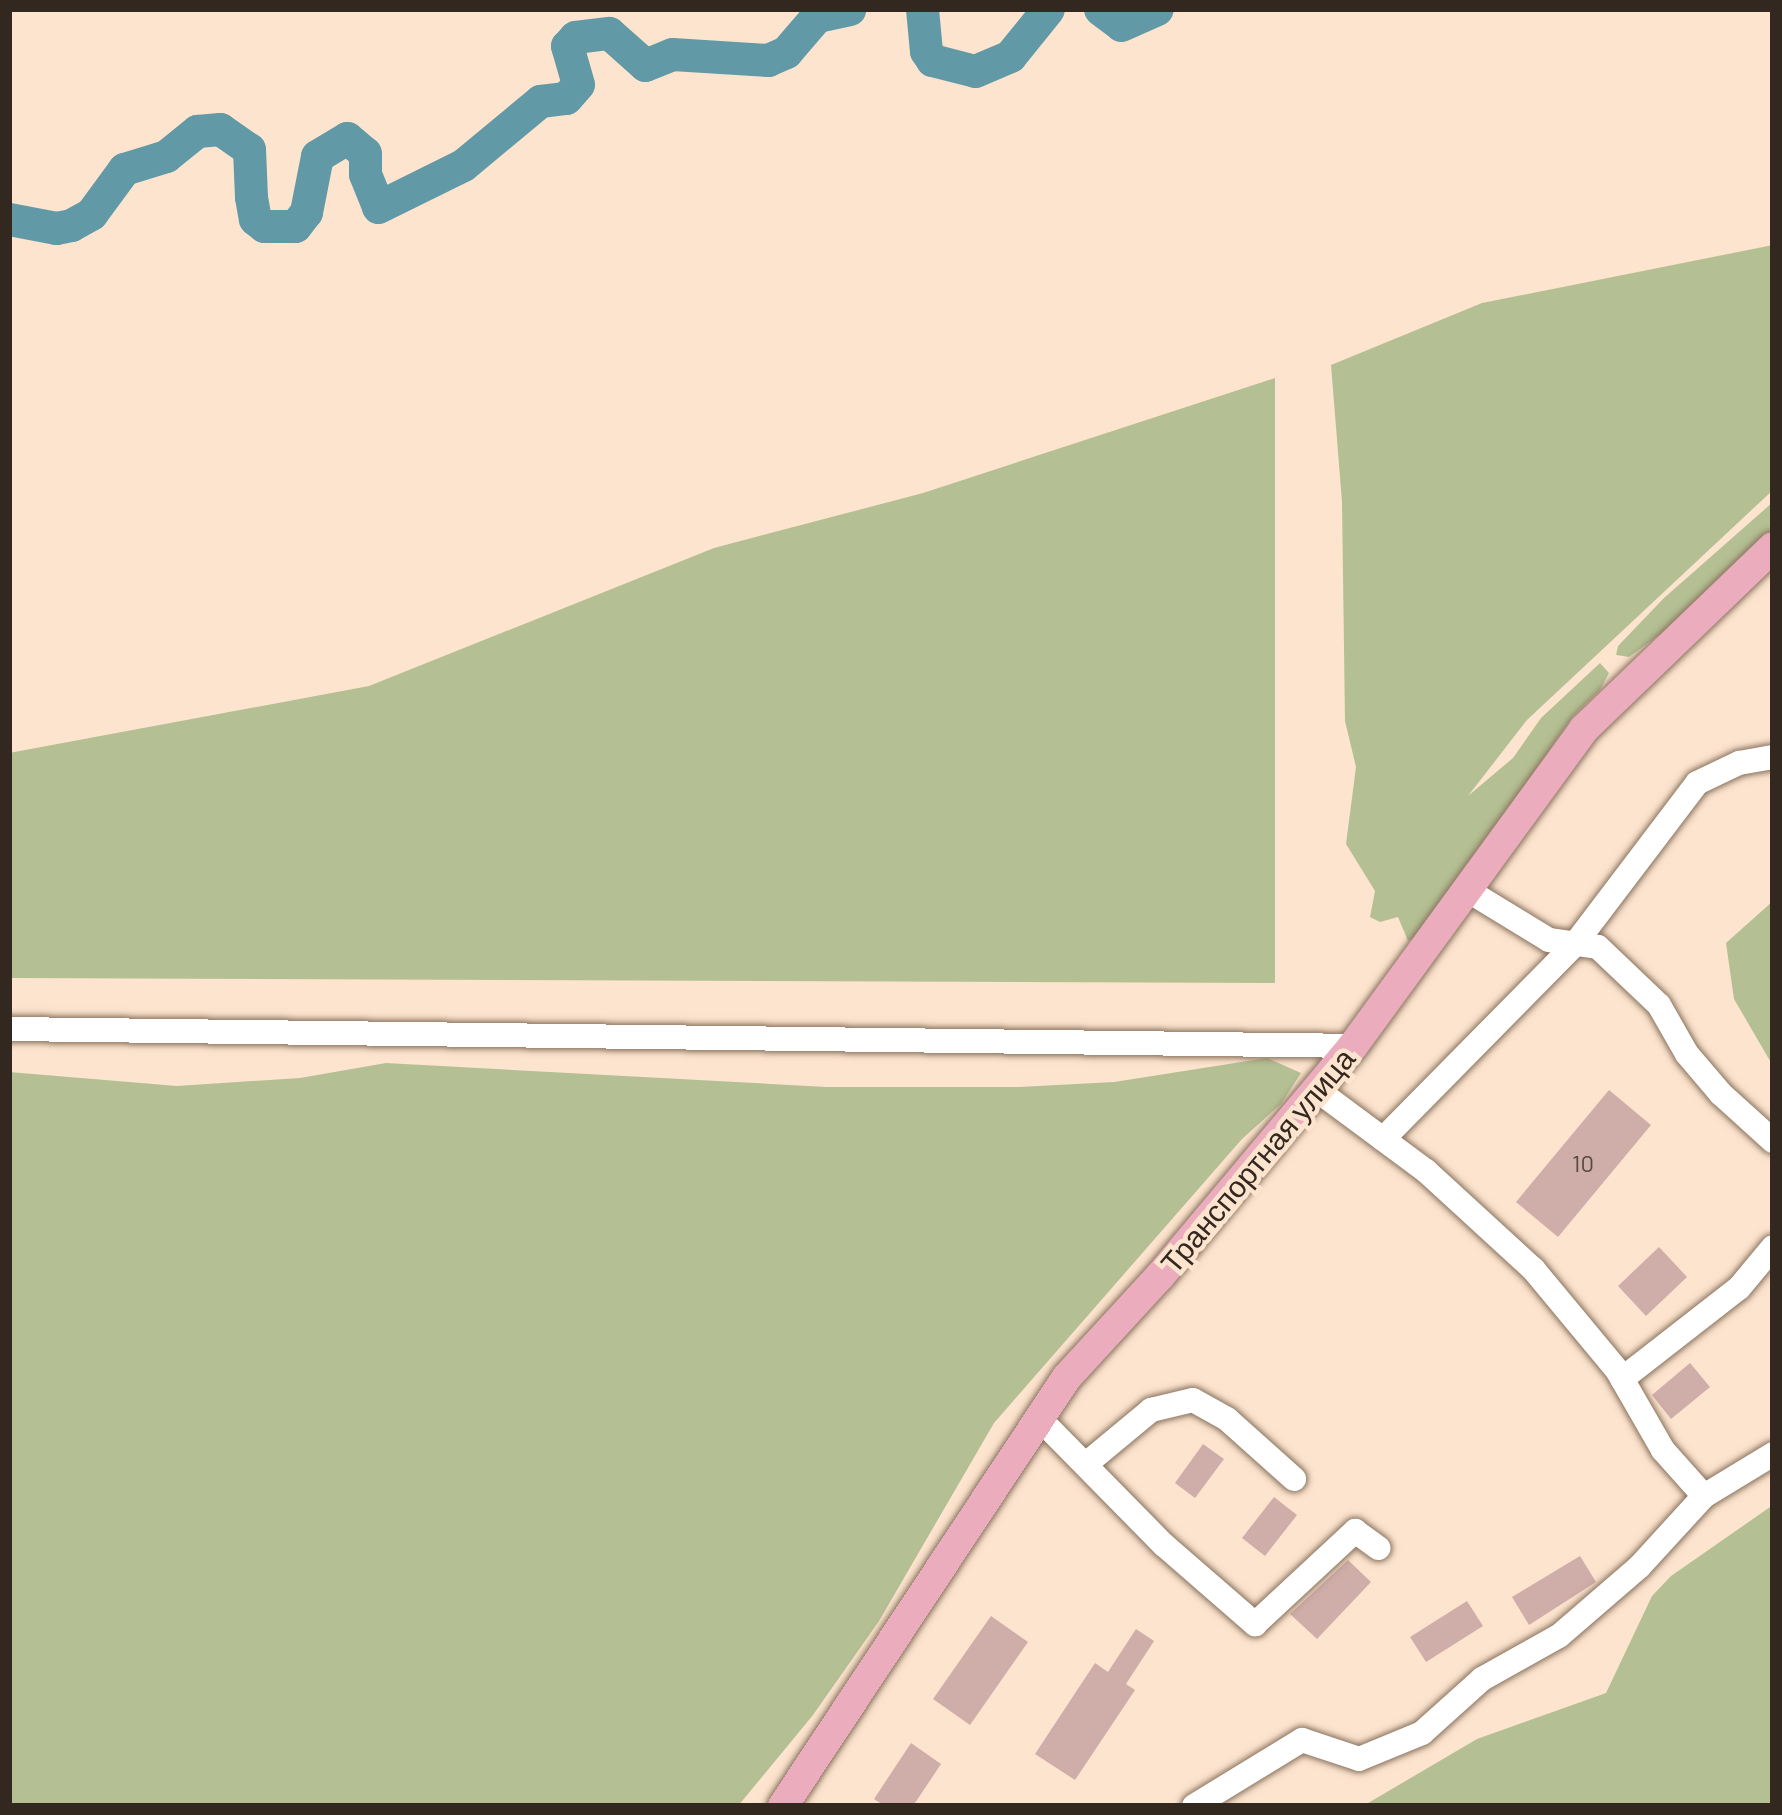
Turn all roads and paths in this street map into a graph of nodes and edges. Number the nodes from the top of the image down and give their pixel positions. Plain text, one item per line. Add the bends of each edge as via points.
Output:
1 (1773, 547) edge
2 (1773, 757) edge
3 (1466, 890) junction
4 (1574, 944) junction
5 (9, 1028) edge
6 (1353, 1046) junction
7 (1317, 1090) junction
8 (1383, 1139) junction
9 (1773, 1142) edge
10 (1773, 1246) edge
11 (1622, 1379) junction
12 (1038, 1417) junction
13 (1773, 1454) edge
14 (1087, 1464) junction
15 (1294, 1479) dead end
16 (1704, 1496) junction
17 (1378, 1548) dead end
18 (783, 1806) edge
19 (1194, 1806) edge

1 - 3 main road, Транспортная улица via 1584,729
2 - 4 street via 1697,783
3 - 4 street via 1549,940
3 - 6 main road, Транспортная улица
4 - 8 street
4 - 9 street via 1598,947 1659,1005 1687,1054
5 - 6 street
6 - 7 main road, Транспортная улица
7 - 8 street
7 - 12 main road, Транспортная улица
8 - 11 street via 1533,1269
10 - 11 street via 1739,1288
11 - 16 street via 1663,1450
12 - 14 street
12 - 18 main road, Транспортная улица
13 - 16 street
14 - 15 street via 1151,1410 1193,1400
14 - 17 street via 1256,1624 1354,1531
16 - 19 street via 1640,1567 1559,1636 1482,1678 1422,1733 1359,1759 1302,1740

